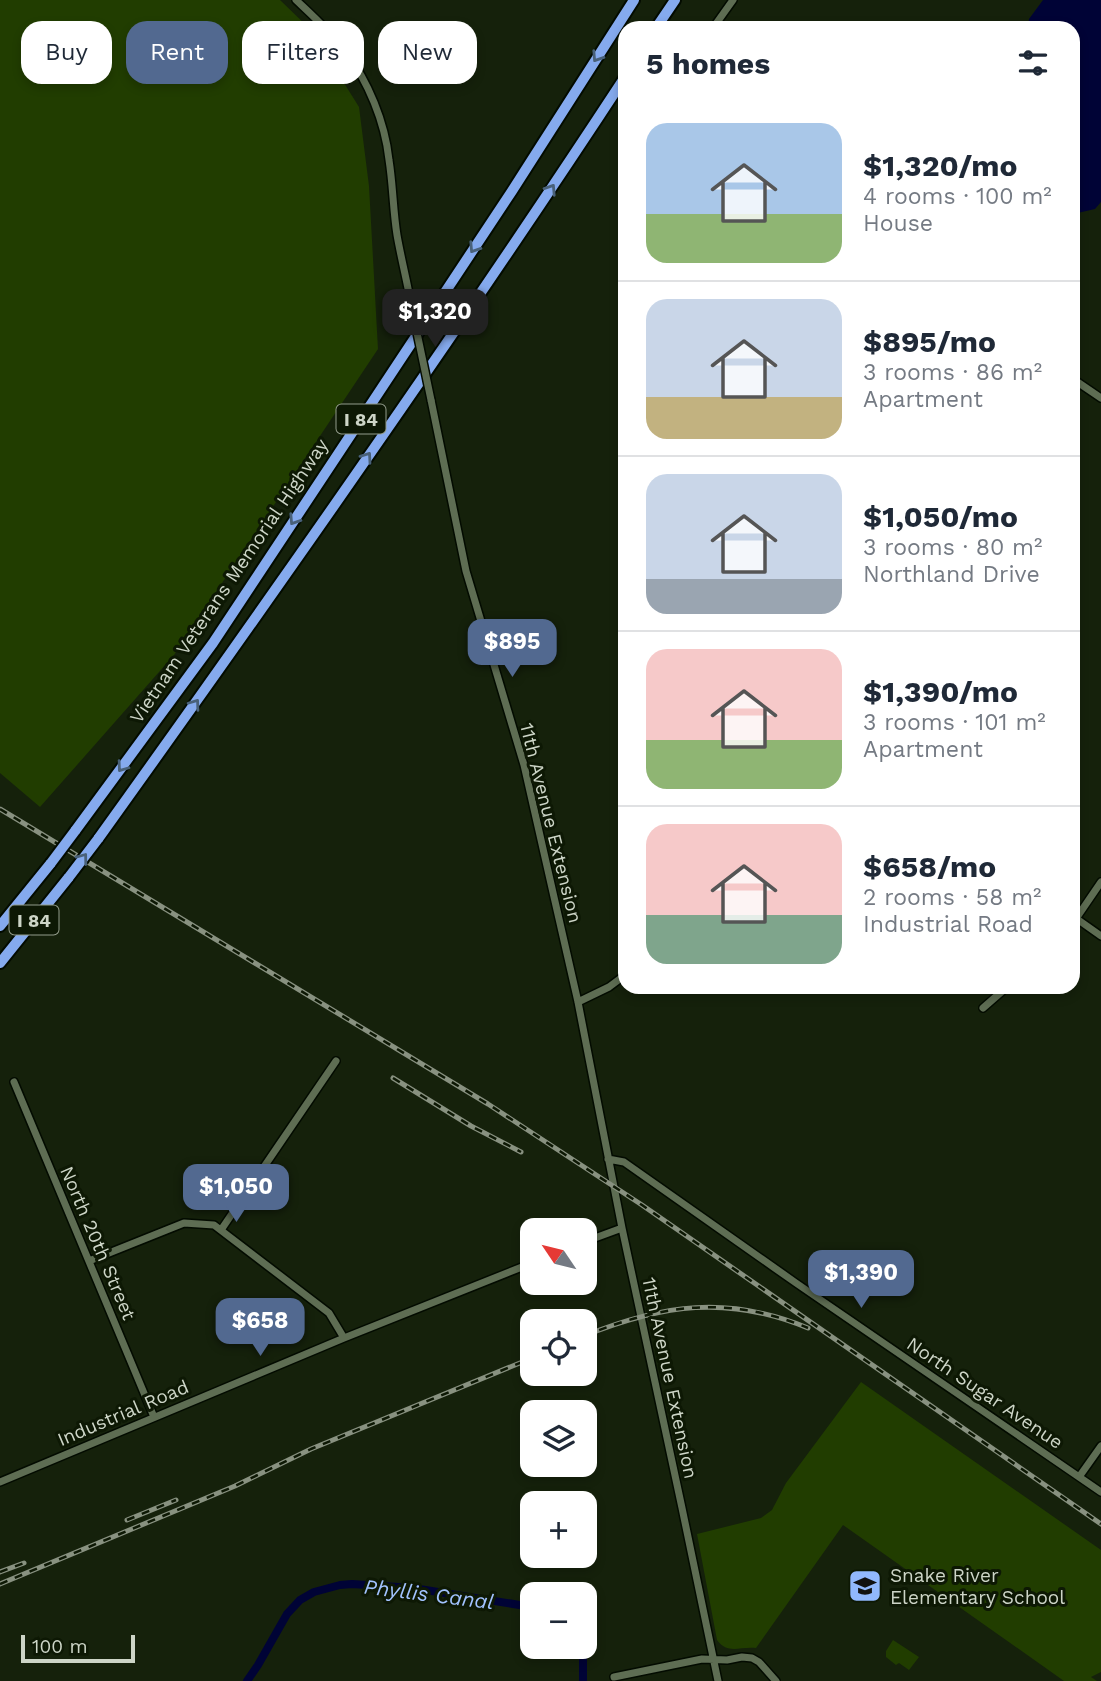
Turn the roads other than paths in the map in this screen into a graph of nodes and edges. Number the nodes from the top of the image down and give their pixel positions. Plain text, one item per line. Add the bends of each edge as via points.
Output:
1 (296, 0) edge
2 (634, 0) edge
3 (675, 0) edge
4 (733, 0) edge
5 (621, 21) edge
6 (661, 21) edge
7 (718, 21) edge
8 (618, 25) edge
9 (618, 87) edge
10 (425, 373) junction
11 (1080, 384) edge
12 (1101, 398) edge
13 (1101, 882) edge
14 (1080, 914) edge
15 (1080, 924) edge
16 (0, 926) edge
17 (1101, 936) edge
18 (0, 963) edge
19 (618, 980) edge
20 (999, 994) edge
21 (578, 1002) junction
22 (983, 1008) dead end
23 (336, 1061) dead end
24 (14, 1082) dead end
25 (608, 1159) junction
26 (622, 1228) junction
27 (221, 1230) junction
28 (597, 1237) edge
29 (89, 1261) junction
30 (520, 1268) edge
31 (344, 1338) junction
32 (154, 1417) junction
33 (1101, 1446) edge
34 (1079, 1477) junction
35 (0, 1482) edge
36 (1101, 1492) edge
37 (714, 1659) junction
38 (614, 1677) dead end
39 (718, 1681) edge
40 (776, 1681) edge

1 - 10 street, 11th Avenue Extension, bridge via 346,51 378,113
2 -> 5 highway, Vietnam Veterans Memorial Highway / I 84, bridge
3 - 6 highway
4 - 7 street
8 -> 16 highway, Vietnam Veterans Memorial Highway / I 84, bridge via 213,643
10 -> 9 highway, Vietnam Veterans Memorial Highway / I 84
18 -> 10 highway, Vietnam Veterans Memorial Highway / I 84, bridge via 98,839
10 - 21 street, 11th Avenue Extension, bridge via 466,571 524,765
11 - 12 street
13 - 14 street
15 - 17 street
19 - 21 street
20 - 22 street
21 - 25 street, 11th Avenue Extension
23 - 27 street
24 - 29 street, North 20th Street
25 - 26 street, 11th Avenue Extension
25 - 34 street, North Sugar Avenue via 624,1162
26 - 28 street
26 - 37 street, 11th Avenue Extension
27 - 29 street via 214,1225 184,1223
27 - 31 street via 329,1313
29 - 32 street, North 20th Street
30 - 31 street, Industrial Road
31 - 32 street, Industrial Road
32 - 35 street, Industrial Road
33 - 34 street
34 - 36 street, North Sugar Avenue
37 - 38 street
37 - 39 street, 11th Avenue Extension
37 - 40 street via 752,1658

